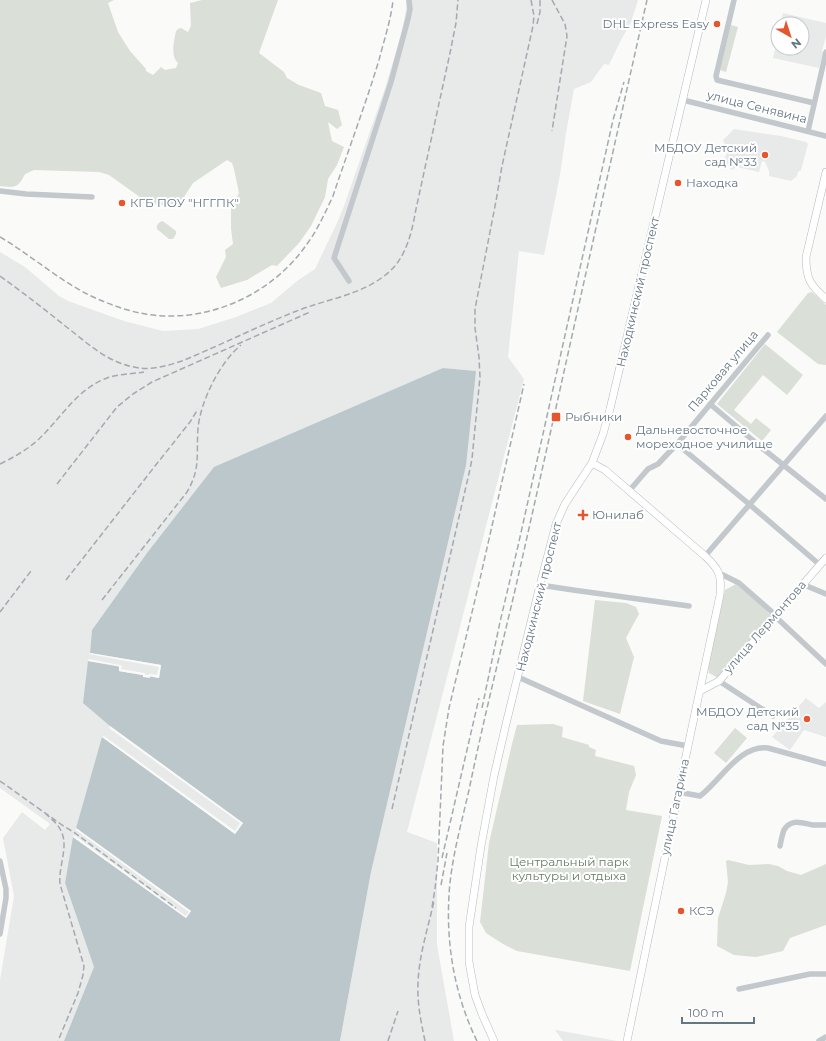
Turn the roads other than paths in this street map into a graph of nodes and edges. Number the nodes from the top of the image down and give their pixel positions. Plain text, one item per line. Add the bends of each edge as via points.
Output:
1 (409, 0) edge
2 (706, 0) edge
3 (734, 0) edge
4 (826, 52) edge
5 (683, 100) junction
6 (814, 103) junction
7 (808, 131) junction
8 (826, 136) edge
9 (826, 172) edge
10 (0, 191) edge
11 (92, 197) dead end
12 (349, 281) dead end
13 (826, 299) edge
14 (768, 335) dead end
15 (710, 404) junction
16 (826, 416) edge
17 (677, 444) junction
18 (592, 463) junction
19 (784, 465) junction
20 (629, 491) junction
21 (826, 499) edge
22 (750, 504) junction
23 (705, 556) junction
24 (826, 558) edge
25 (820, 565) junction
26 (719, 573) junction
27 (540, 584) junction
28 (802, 584) junction
29 (826, 594) edge
30 (689, 606) dead end
31 (776, 615) junction
32 (826, 664) edge
33 (518, 677) junction
34 (719, 681) junction
35 (700, 691) junction
36 (773, 716) dead end
37 (688, 746) junction
38 (826, 764) edge
39 (678, 792) junction
40 (826, 825) edge
41 (780, 846) dead end
42 (0, 861) edge
43 (0, 934) edge
44 (826, 974) edge
45 (739, 989) dead end
46 (826, 1036) edge
47 (494, 1041) edge
48 (627, 1041) edge
49 (819, 1041) edge

1 - 12 street via 408,19 391,82 334,258
2 - 5 main road, Находкинский проспект
3 - 6 street via 717,80
4 - 6 street
5 - 7 street, улица Сенявина
5 - 18 main road, Находкинский проспект via 610,408
6 - 7 street
7 - 8 street, улица Сенявина
9 - 13 main road via 806,257 810,283
10 - 11 street
14 - 15 street, Парковая улица
15 - 17 street, Парковая улица
15 - 19 street
16 - 19 street
17 - 20 street, Парковая улица
17 - 22 street
18 - 20 main road via 605,470
18 - 27 main road, Находкинский проспект via 560,514
19 - 21 street
19 - 22 street
20 - 23 main road
22 - 23 street
22 - 25 street
23 - 26 main road
24 - 25 main road, улица Лермонтова
25 - 28 main road, улица Лермонтова
26 - 31 street via 739,583
26 - 35 main road, улица Гагарина via 720,595
27 - 30 street
27 - 33 main road, Находкинский проспект
28 - 29 street
28 - 31 main road, улица Лермонтова
31 - 32 street
31 - 34 main road, улица Лермонтова
33 - 37 street via 661,741
33 - 47 main road, Находкинский проспект via 494,776 469,927 469,962 472,979 482,1014
34 - 35 main road, улица Лермонтова
34 - 36 street
35 - 37 main road, улица Гагарина
37 - 39 main road, улица Гагарина
38 - 39 street via 768,748 759,748 746,753 700,796
39 - 48 main road, улица Гагарина
40 - 41 street via 794,822 783,832
42 - 43 street via 6,898
44 - 45 street via 810,974
46 - 49 street

